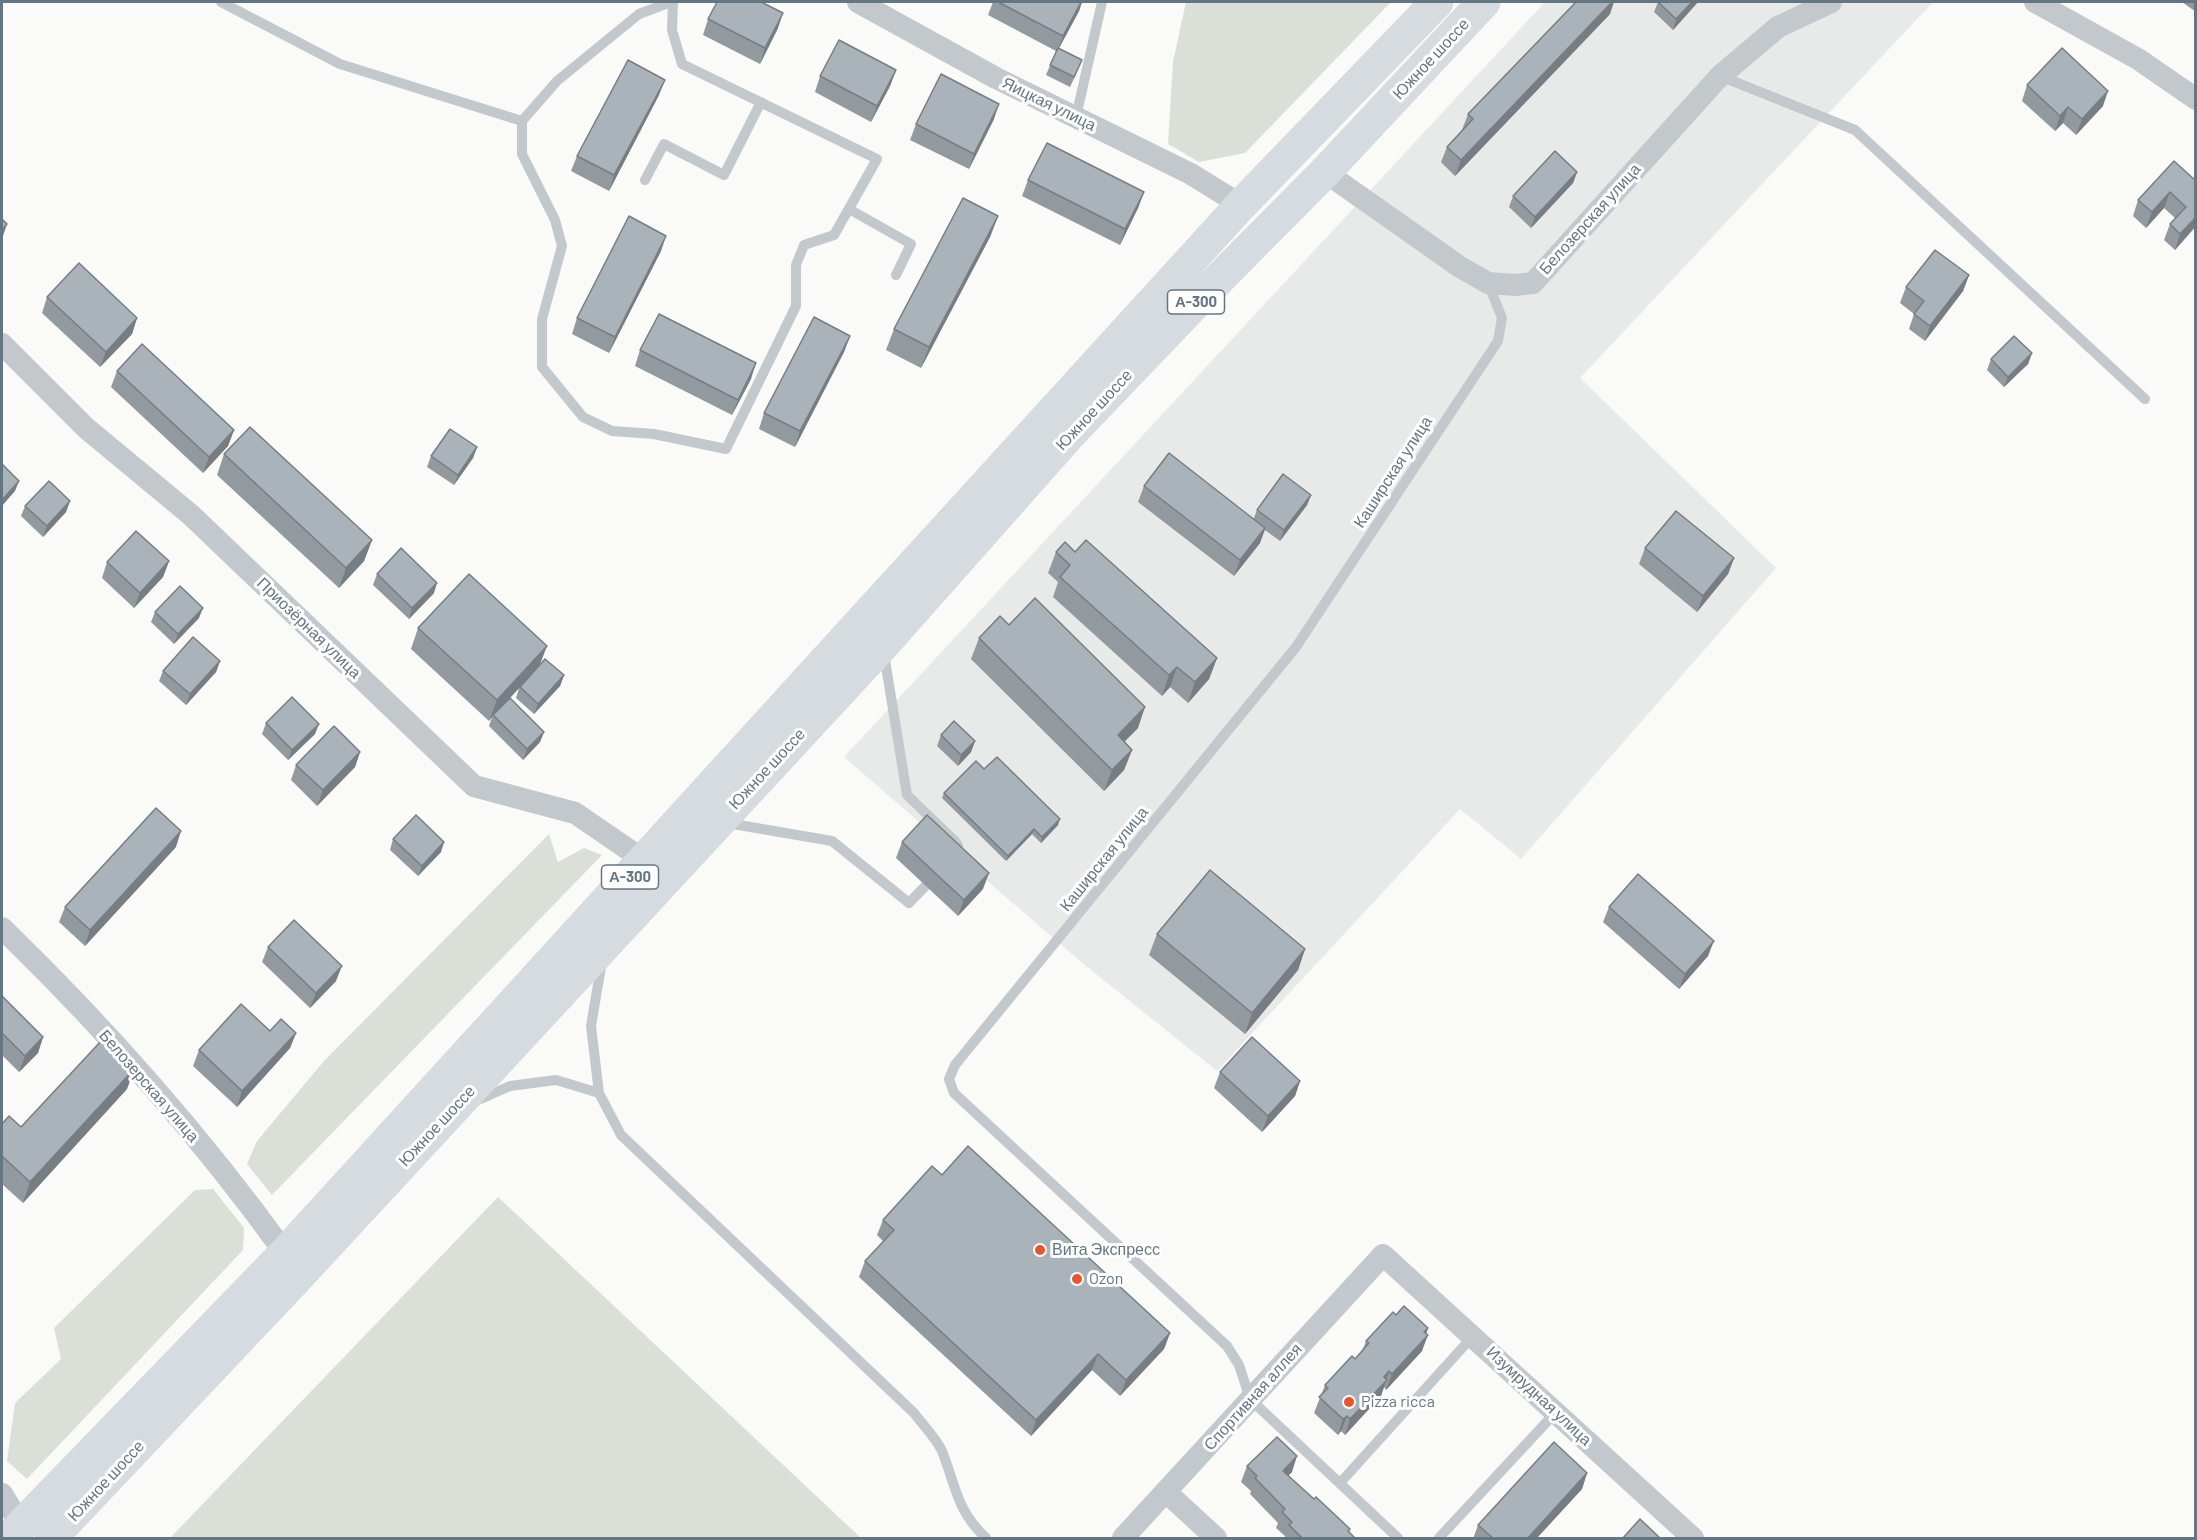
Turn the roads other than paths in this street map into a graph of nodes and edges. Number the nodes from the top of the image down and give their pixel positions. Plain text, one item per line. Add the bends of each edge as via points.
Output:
1 (221, 2) edge
2 (672, 2) edge
3 (858, 2) edge
4 (1102, 2) edge
5 (1437, 2) edge
6 (1484, 2) edge
7 (1831, 2) edge
8 (2035, 2) edge
9 (1720, 76) junction
10 (2196, 99) edge
11 (760, 102) junction
12 (1076, 117) junction
13 (522, 121) junction
14 (1325, 172) junction
15 (645, 180) dead end
16 (1241, 205) junction
17 (849, 209) junction
18 (896, 275) dead end
19 (1488, 283) junction
20 (2, 345) edge
21 (2145, 399) dead end
22 (883, 645) junction
23 (718, 822) junction
24 (645, 861) junction
25 (2, 928) edge
26 (605, 944) junction
27 (599, 1093) junction
28 (451, 1111) junction
29 (285, 1253) junction
30 (1383, 1255) joint
31 (1473, 1336) junction
32 (1250, 1399) junction
33 (1556, 1412) junction
34 (1340, 1483) junction
35 (1166, 1492) junction
36 (2, 1494) edge
37 (15, 1532) edge
38 (51, 1539) edge
39 (986, 1539) edge
40 (1123, 1539) edge
41 (1216, 1539) edge
42 (1398, 1539) edge
43 (1438, 1539) edge
44 (1693, 1539) edge

1 - 13 lane via 340,64
2 - 11 lane via 672,30 682,64
2 - 13 lane via 639,14 557,81
3 - 12 street, Яицкая улица
4 - 12 lane
5 - 16 main road, Южное шоссе / А-300
6 - 14 main road, Южное шоссе / А-300
7 - 9 street, Белозерская улица via 1778,27
8 - 10 street via 2139,59
9 - 19 street, Белозерская улица via 1533,283
9 - 21 lane via 1855,130
11 - 15 lane via 724,175 664,144
11 - 17 lane via 877,159
12 - 16 street, Яицкая улица via 1191,174
13 - 17 lane via 522,154 555,220 562,246 542,319 542,367 583,417 612,431 654,434 726,449 796,306 796,265 804,245 834,235
14 - 19 street, Белозерская улица
14 - 22 main road, Южное шоссе / А-300 via 1069,435
16 - 24 main road, Южное шоссе / А-300
17 - 18 lane via 911,244
19 - 32 lane, Каширская улица via 1502,318 1497,341 1296,647 955,1065 949,1079 954,1093 1227,1346 1239,1365
20 - 24 street, Приозёрная улица via 86,428 191,515 474,786 575,813
22 - 23 main road, Южное шоссе / А-300
22 - 23 lane via 904,787 911,801 958,846 909,903 832,841
23 - 26 main road, Южное шоссе / А-300
24 - 29 main road, Южное шоссе / А-300
25 - 29 street, Белозерская улица via 65,989 215,1162
26 - 27 lane via 591,1026
26 - 28 main road, Южное шоссе / А-300
27 - 28 lane via 556,1080 510,1086
27 - 39 lane via 621,1135 914,1413 941,1449 952,1490 972,1525
28 - 38 main road, Южное шоссе / А-300
29 - 37 main road, Южное шоссе / А-300
30 - 31 street, Изумрудная улица
30 - 32 street, Спортивная аллея
31 - 33 street, Изумрудная улица
31 - 34 lane
32 - 34 lane
32 - 35 street, Спортивная аллея
33 - 43 lane
33 - 44 street, Изумрудная улица
34 - 42 lane
35 - 40 street, Спортивная аллея
35 - 41 street
36 - 37 street

